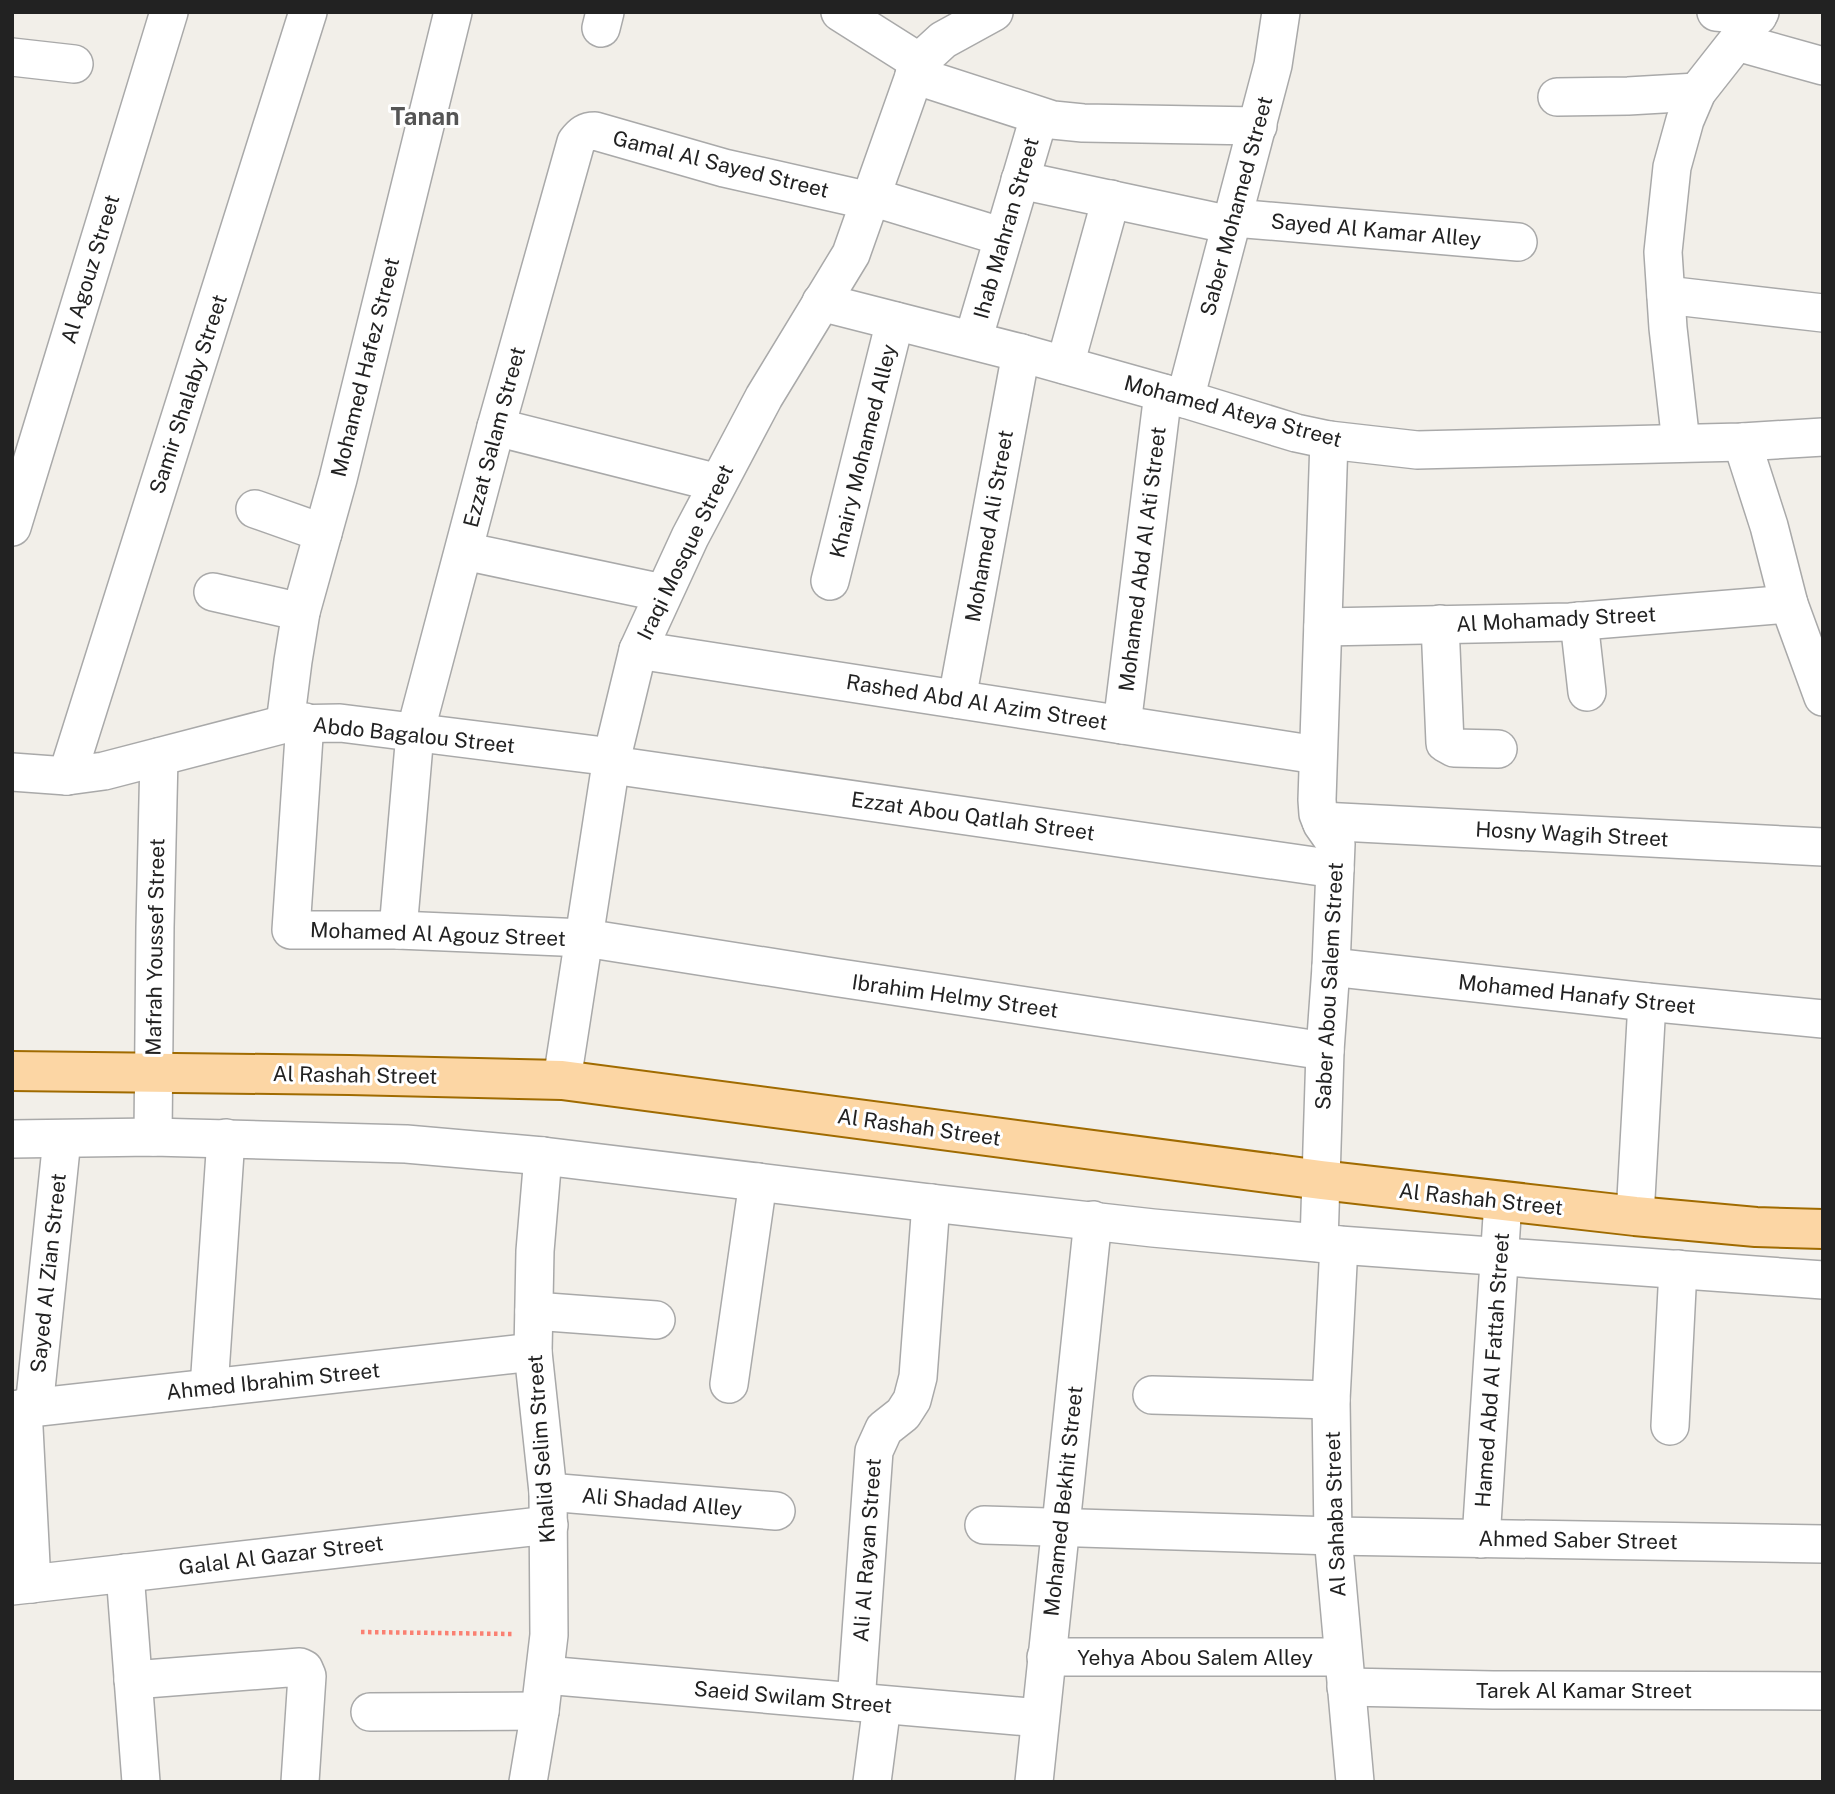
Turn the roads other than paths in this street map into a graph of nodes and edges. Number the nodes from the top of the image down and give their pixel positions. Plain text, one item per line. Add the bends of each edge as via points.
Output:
1 (169, 12) edge
2 (308, 12) edge
3 (453, 12) edge
4 (840, 12) edge
5 (994, 12) edge
6 (1281, 12) edge
7 (1716, 12) edge
8 (1752, 23) edge
9 (12, 58) edge
10 (74, 64) dead end
11 (1823, 66) edge
12 (916, 69) junction
13 (1697, 92) junction
14 (1557, 97) dead end
15 (1039, 117) junction
16 (1258, 126) junction
17 (576, 142) joint
18 (1020, 180) junction
19 (871, 199) junction
20 (1111, 199) junction
21 (1233, 222) junction
22 (1003, 237) junction
23 (1518, 242) dead end
24 (1666, 295) junction
25 (821, 302) junction
26 (1823, 313) edge
27 (895, 321) junction
28 (973, 340) junction
29 (1021, 353) junction
30 (1065, 365) junction
31 (1174, 396) junction
32 (496, 427) junction
33 (1823, 437) edge
34 (1329, 440) junction
35 (25, 442) edge
36 (1742, 442) junction
37 (1681, 443) junction
38 (718, 483) junction
39 (255, 509) dead end
40 (12, 527) edge
41 (323, 533) junction
42 (464, 551) junction
43 (830, 581) dead end
44 (213, 592) dead end
45 (663, 593) junction
46 (1789, 604) junction
47 (301, 612) junction
48 (1579, 621) junction
49 (1440, 624) junction
50 (1322, 627) junction
51 (638, 650) junction
52 (1587, 692) dead end
53 (1823, 697) edge
54 (957, 699) junction
55 (295, 723) junction
56 (1122, 725) junction
57 (415, 733) junction
58 (1498, 750) dead end
59 (1317, 755) junction
60 (159, 757) junction
61 (612, 761) junction
62 (12, 772) edge
63 (67, 776) junction
64 (1321, 821) junction
65 (1823, 847) edge
66 (1335, 869) junction
67 (290, 930) joint
68 (398, 930) junction
69 (585, 938) junction
70 (1331, 967) junction
71 (1647, 1002) junction
72 (1823, 1019) edge
73 (1325, 1051) junction
74 (12, 1071) edge
75 (153, 1072) junction
76 (562, 1080) junction
77 (153, 1137) junction
78 (226, 1138) junction
79 (12, 1139) edge
80 (62, 1139) junction
81 (543, 1156) junction
82 (1321, 1180) junction
83 (758, 1182) junction
84 (1503, 1201) junction
85 (931, 1203) junction
86 (1635, 1216) junction
87 (1093, 1220) junction
88 (1823, 1229) edge
89 (1329, 1244) junction
90 (1499, 1257) junction
91 (1678, 1269) junction
92 (1823, 1280) edge
93 (534, 1311) junction
94 (656, 1320) dead end
95 (533, 1352) junction
96 (729, 1384) dead end
97 (209, 1388) junction
98 (1152, 1395) dead end
99 (1331, 1400) junction
100 (23, 1409) edge
101 (1670, 1426) dead end
102 (549, 1508) junction
103 (776, 1511) dead end
104 (984, 1525) dead end
105 (1061, 1527) junction
106 (1332, 1536) junction
107 (1481, 1539) junction
108 (1823, 1544) edge
109 (125, 1573) junction
110 (22, 1585) edge
111 (1046, 1657) junction
112 (1345, 1672) junction
113 (545, 1675) junction
114 (133, 1680) junction
115 (1823, 1691) edge
116 (869, 1703) junction
117 (540, 1711) junction
118 (370, 1712) dead end
119 (1040, 1718) junction
120 (141, 1782) edge
121 (300, 1782) edge
122 (528, 1782) edge
123 (872, 1782) edge
124 (1034, 1782) edge
125 (1355, 1782) edge

1 - 35 street, Al Agouz Street
2 - 63 street, Samir Shalaby Street
3 - 41 street, Mohamed Hafez Street
4 - 12 street
5 - 12 street, Iraqi Mosque Street via 943,40
6 - 16 street, Saber Mohamed Street
7 - 8 street
8 - 11 street
8 - 13 street
9 - 10 street
12 - 15 street
12 - 19 street, Iraqi Mosque Street
13 - 14 street
13 - 24 street via 1672,167 1663,252
15 - 16 street via 1083,123
15 - 18 street, Ihab Mahran Street
16 - 21 street, Saber Mohamed Street
17 - 19 street, Gamal Al Sayed Street via 581,135 595,131 724,168
17 - 32 street, Ezzat Salam Street
18 - 20 street, Sayed Al Kamar Alley
18 - 22 street, Ihab Mahran Street
19 - 22 street, Gamal Al Sayed Street
19 - 25 street, Iraqi Mosque Street via 850,254
20 - 21 street, Sayed Al Kamar Alley
20 - 30 street
21 - 23 street, Sayed Al Kamar Alley
21 - 31 street, Saber Mohamed Street
22 - 28 street, Ihab Mahran Street
24 - 26 street
24 - 37 street
25 - 27 street, Mohamed Ateya Street
25 - 38 street, Iraqi Mosque Street
27 - 28 street, Mohamed Ateya Street
27 - 43 street, Khairy Mohamed Alley
28 - 29 street, Mohamed Ateya Street
29 - 30 street, Mohamed Ateya Street
29 - 54 street, Mohamed Ali Street
30 - 31 street, Mohamed Ateya Street
31 - 34 street, Mohamed Ateya Street
31 - 56 street, Mohamed Abd Al Ati Street
32 - 38 street
32 - 42 street, Ezzat Salam Street
33 - 36 street, Mohamed Ateya Street
34 - 37 street, Mohamed Ateya Street via 1417,450
34 - 50 street, Saber Abou Salem Street
35 - 40 street, Al Agouz Street
36 - 37 street, Mohamed Ateya Street
36 - 46 street
38 - 45 street, Iraqi Mosque Street
39 - 41 street
41 - 47 street, Mohamed Hafez Street
42 - 45 street
42 - 57 street, Ezzat Salam Street
44 - 47 street
45 - 51 street, Iraqi Mosque Street
46 - 48 street, Al Mohamady Street
46 - 53 street
47 - 55 street, Mohamed Hafez Street via 293,661
48 - 49 street, Al Mohamady Street
48 - 52 street
49 - 50 street, Al Mohamady Street
49 - 58 street via 1445,743 1454,748
50 - 59 street, Saber Abou Salem Street
51 - 54 street, Rashed Abd Al Azim Street
51 - 61 street, Iraqi Mosque Street
54 - 56 street, Rashed Abd Al Azim Street
55 - 57 street, Abdo Bagalou Street via 340,723
55 - 60 street, Abdo Bagalou Street
55 - 67 street, Mohamed Hafez Street
56 - 59 street, Rashed Abd Al Azim Street
57 - 61 street, Abdo Bagalou Street
57 - 68 street, Ezzat Salam Street
59 - 64 street, Saber Abou Salem Street
60 - 63 street, Abdo Bagalou Street
60 - 75 street, Mafrah Youssef Street
61 - 66 street, Ezzat Abou Qatlah Street
61 - 69 street, Iraqi Mosque Street
62 - 63 street, Abdo Bagalou Street
64 - 65 street, Hosny Wagih Street
64 - 66 street, Saber Abou Salem Street via 1336,844
66 - 70 street, Saber Abou Salem Street
67 - 68 street, Mohamed Al Agouz Street
68 - 69 street, Mohamed Al Agouz Street
69 - 73 street, Ibrahim Helmy Street
69 - 76 street, Iraqi Mosque Street
70 - 71 street, Mohamed Hanafy Street
70 - 73 street, Saber Abou Salem Street
71 - 72 street, Mohamed Hanafy Street
71 - 86 street
73 - 82 street, Saber Abou Salem Street
74 - 75 main road, Al Rashah Street
75 - 76 main road, Al Rashah Street
75 - 77 street, Mafrah Youssef Street
76 - 82 main road, Al Rashah Street
77 - 78 street
77 - 80 street
78 - 81 street via 406,1144
78 - 97 street
79 - 80 street
80 - 100 street, Sayed Al Zian Street
81 - 83 street
81 - 93 street, Khalid Selim Street
82 - 84 main road, Al Rashah Street
82 - 89 street, Saber Abou Salem Street
83 - 85 street
83 - 96 street
84 - 86 main road, Al Rashah Street
84 - 90 street, Hamed Abd Al Fattah Street
85 - 87 street
85 - 116 street, Ali Al Rayan Street via 918,1377 912,1400 884,1429 874,1451
86 - 88 main road, Al Rashah Street
87 - 89 street
87 - 105 street, Mohamed Bekhit Street
89 - 90 street
89 - 99 street, Al Sahaba Street
90 - 91 street
90 - 107 street, Hamed Abd Al Fattah Street
91 - 92 street
91 - 101 street
93 - 94 street
93 - 95 street, Khalid Selim Street
95 - 97 street, Ahmed Ibrahim Street
95 - 102 street, Khalid Selim Street
97 - 100 street, Ahmed Ibrahim Street
98 - 99 street
99 - 106 street, Al Sahaba Street
100 - 110 street, Sayed Al Zian Street
102 - 103 street, Ali Shadad Alley
102 - 109 street, Galal Al Gazar Street
102 - 113 street, Khalid Selim Street
104 - 105 street, Ahmed Saber Street
105 - 106 street, Ahmed Saber Street
105 - 111 street, Mohamed Bekhit Street
106 - 107 street, Ahmed Saber Street
106 - 112 street, Al Sahaba Street
107 - 108 street, Ahmed Saber Street
109 - 110 street, Galal Al Gazar Street
109 - 114 street
111 - 112 street, Yehya Abou Salem Alley
111 - 119 street, Mohamed Bekhit Street
112 - 115 street, Tarek Al Kamar Street via 1493,1690
112 - 125 street, Al Sahaba Street
113 - 116 street, Saeid Swilam Street
113 - 117 street, Khalid Selim Street
114 - 120 street
114 - 121 street via 304,1668
116 - 119 street, Saeid Swilam Street
116 - 123 street, Ali Al Rayan Street
117 - 118 street
117 - 122 street, Khalid Selim Street
119 - 124 street, Mohamed Bekhit Street

